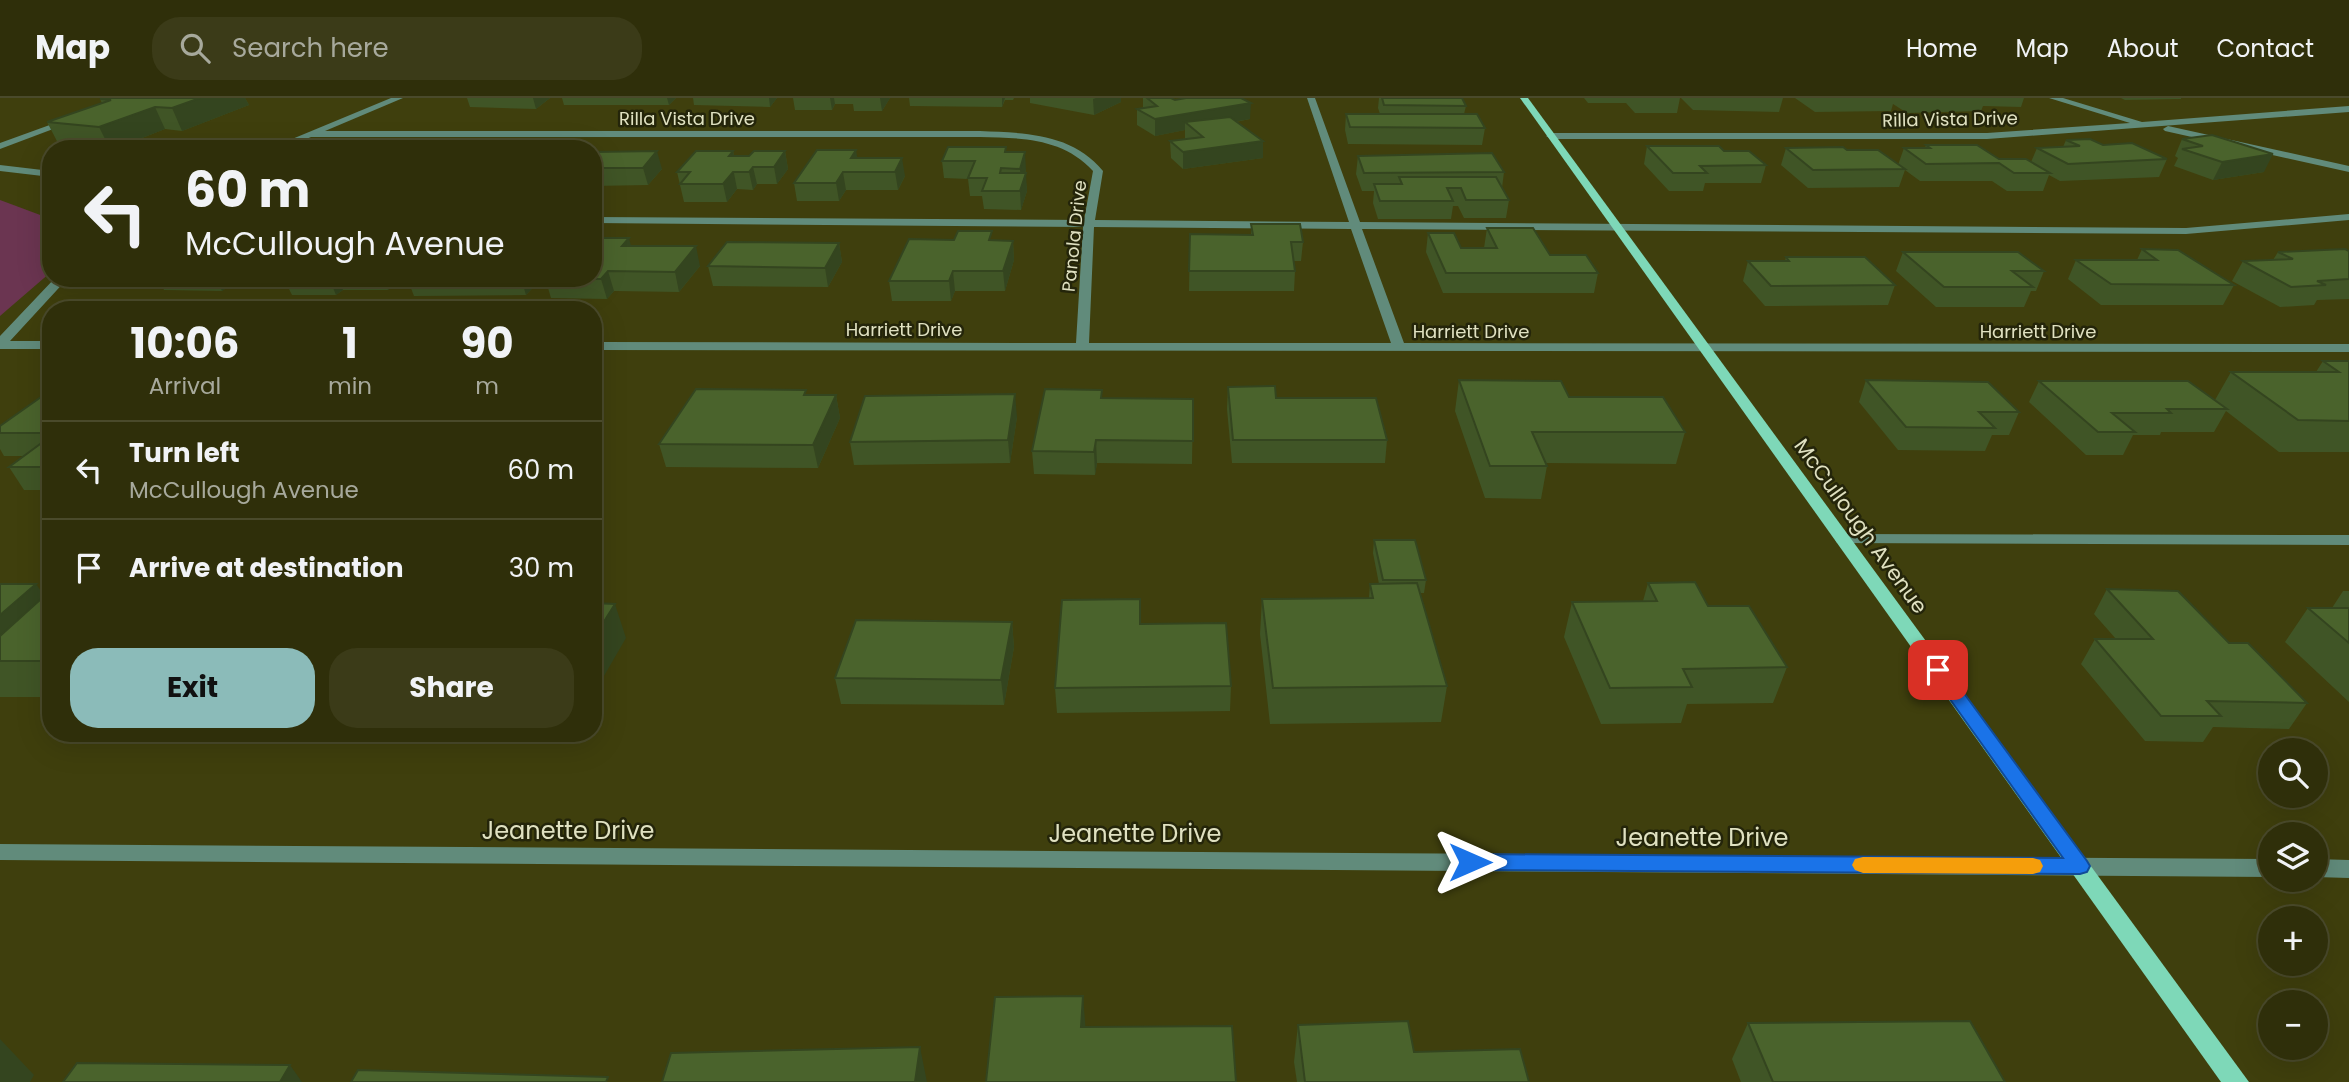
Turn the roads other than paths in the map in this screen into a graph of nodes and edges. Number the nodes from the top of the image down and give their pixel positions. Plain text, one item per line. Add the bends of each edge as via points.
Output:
1 (399, 98) edge
2 (1311, 98) edge
3 (1524, 98) edge
4 (2053, 98) edge
5 (2349, 109) edge
6 (84, 116) edge
7 (2149, 125) junction
8 (307, 134) junction
9 (1551, 136) junction
10 (293, 140) edge
11 (1065, 144) joint
12 (0, 146) edge
13 (0, 168) edge
14 (2349, 169) edge
15 (42, 173) edge
16 (2349, 217) edge
17 (602, 220) edge
18 (1089, 221) junction
19 (1357, 224) junction
20 (1615, 225) junction
21 (54, 287) edge
22 (0, 345) edge
23 (42, 345) edge
24 (602, 346) edge
25 (1082, 347) junction
26 (1399, 348) junction
27 (1705, 348) junction
28 (2349, 348) edge
29 (1843, 539) junction
30 (2349, 540) edge
31 (0, 852) edge
32 (2080, 866) junction
33 (2258, 868) edge
34 (2328, 868) edge
35 (2349, 869) edge
36 (2236, 1082) edge

1 - 8 street
2 - 19 street
3 - 9 main road, McCullough Avenue
4 - 7 street
5 - 7 street, Rilla Vista Drive
6 - 12 street
7 - 9 street, Rilla Vista Drive via 1987,136
7 - 14 street
8 - 10 street
8 - 11 street, Rilla Vista Drive via 980,134
9 - 20 main road, McCullough Avenue
11 - 18 street, Panola Drive via 1088,157 1098,171
13 - 15 street
16 - 20 street via 2186,231
17 - 18 street
18 - 19 street
18 - 25 street, Panola Drive
19 - 20 street
19 - 26 street
20 - 27 main road, McCullough Avenue
21 - 22 street
22 - 23 street
24 - 25 street, Harriett Drive
25 - 26 street, Harriett Drive
26 - 27 street, Harriett Drive
27 - 28 street, Harriett Drive
27 - 29 main road, McCullough Avenue
29 - 30 street
29 - 32 main road, McCullough Avenue
31 - 32 street, Jeanette Drive
32 - 33 street, Jeanette Drive
32 - 36 main road, McCullough Avenue
34 - 35 street

